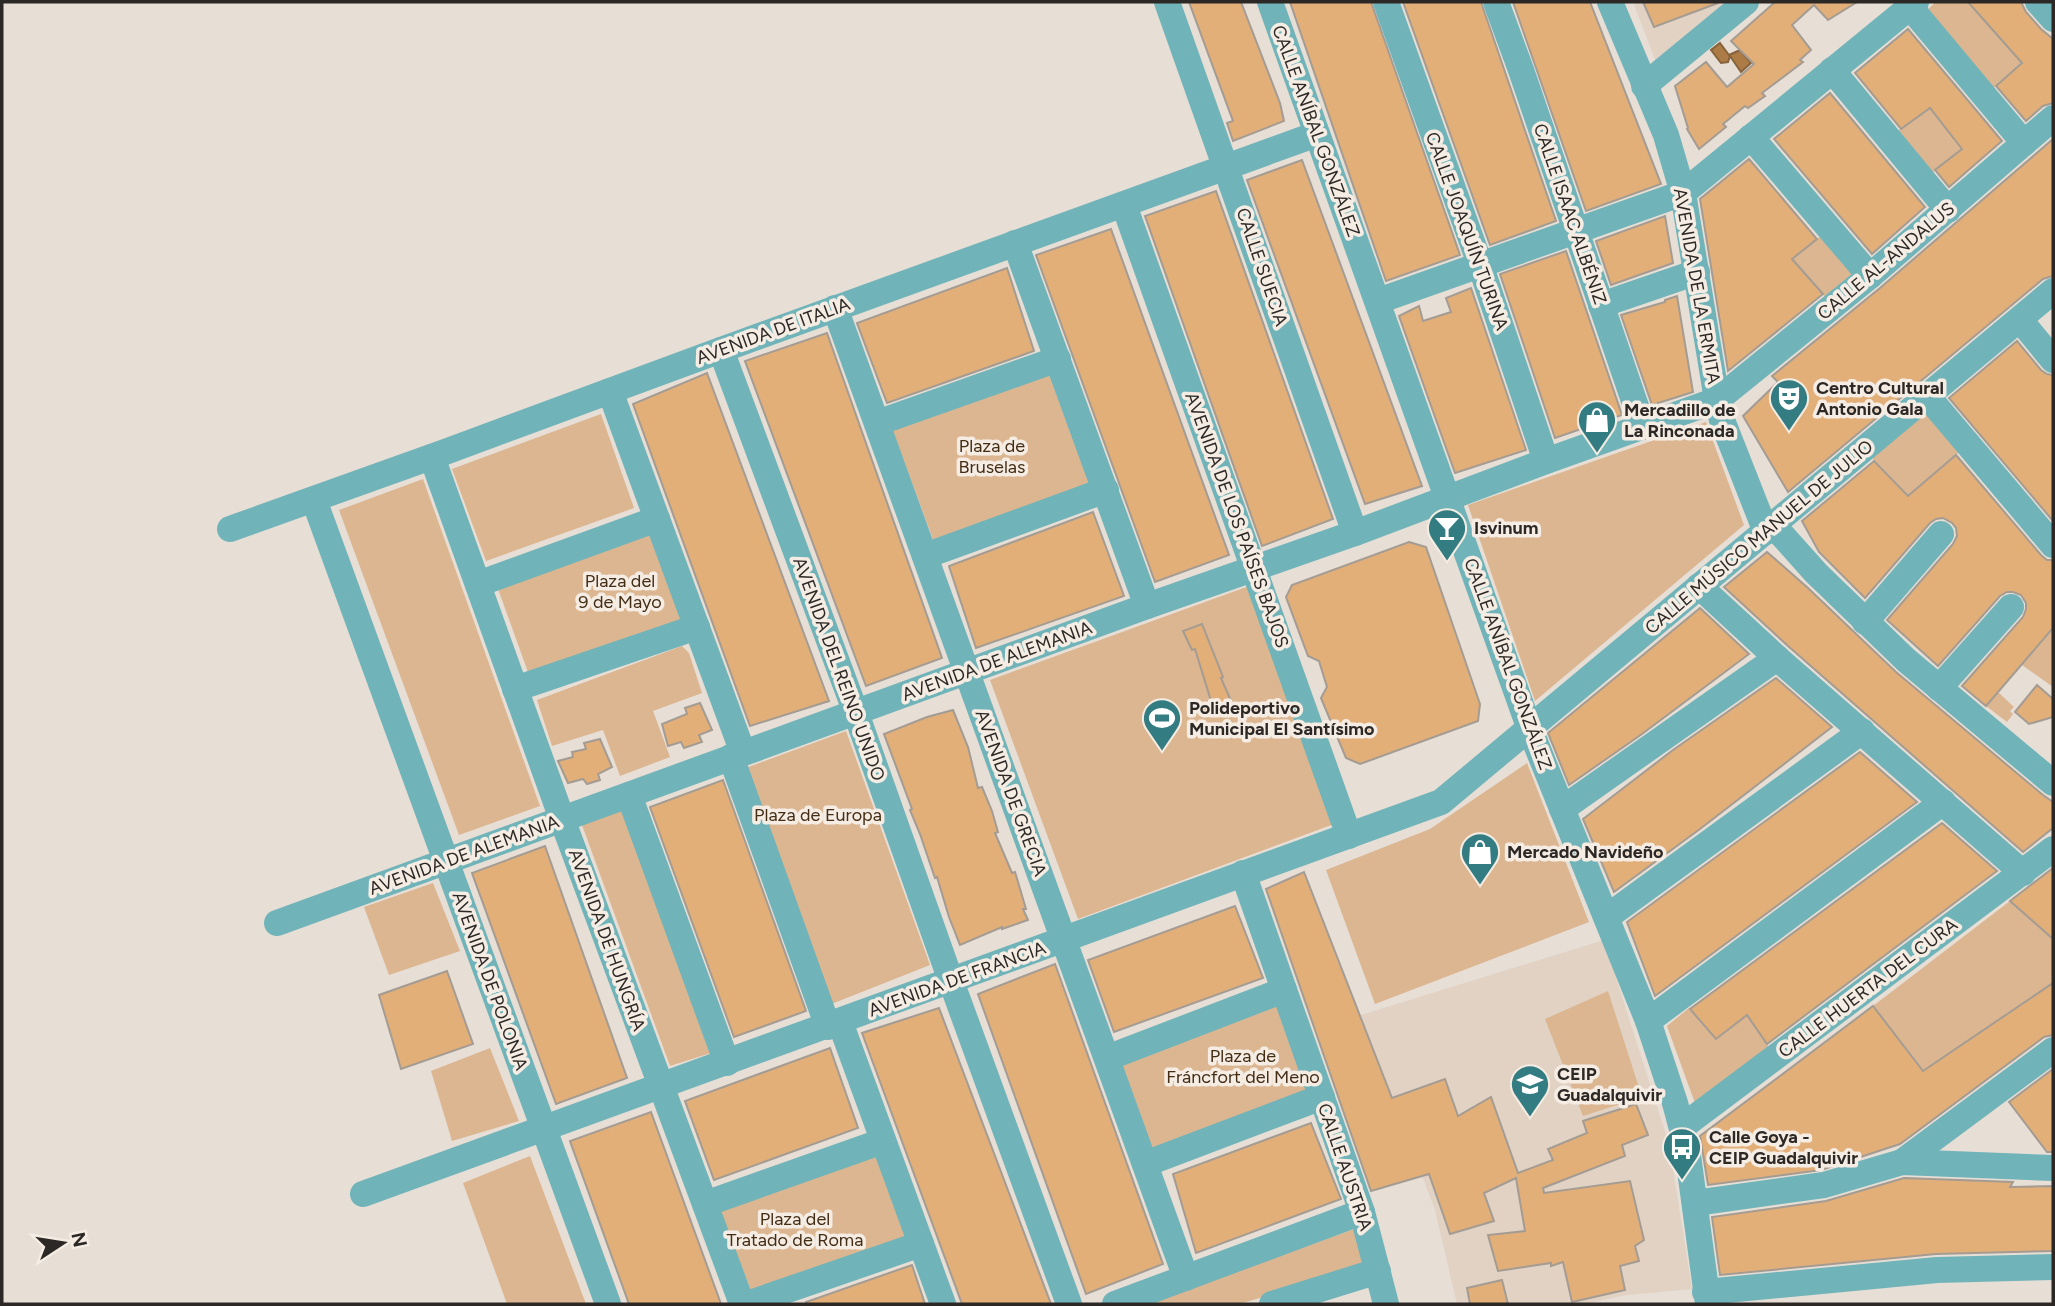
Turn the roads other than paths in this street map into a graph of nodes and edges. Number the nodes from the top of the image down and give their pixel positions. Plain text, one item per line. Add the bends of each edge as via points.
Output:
1 (1167, 2) edge
2 (1270, 2) edge
3 (1386, 2) edge
4 (1496, 2) edge
5 (1610, 2) edge
6 (1746, 2) edge
7 (2038, 2) edge
8 (1912, 4) edge
9 (2053, 19) edge
10 (1832, 69) junction
11 (1644, 86) junction
12 (2053, 118) edge
13 (1317, 134) junction
14 (1751, 136) junction
15 (2024, 143) junction
16 (1227, 167) junction
17 (1683, 193) junction
18 (1124, 205) junction
19 (1948, 210) junction
20 (1576, 230) junction
21 (1015, 243) junction
22 (1480, 264) junction
23 (1697, 272) junction
24 (1870, 276) junction
25 (2053, 291) edge
26 (1378, 301) junction
27 (1601, 305) junction
28 (835, 308) junction
29 (2021, 321) junction
30 (721, 350) junction
31 (1058, 359) junction
32 (2053, 360) edge
33 (610, 391) junction
34 (1928, 397) junction
35 (1717, 400) junction
36 (877, 422) junction
37 (1643, 427) junction
38 (432, 457) junction
39 (1546, 461) junction
40 (1105, 490) junction
41 (1449, 499) junction
42 (314, 500) junction
43 (657, 519) junction
44 (1769, 528) junction
45 (230, 529) dead end
46 (1355, 533) junction
47 (1941, 534) dead end
48 (2053, 545) edge
49 (925, 556) junction
50 (1254, 568) junction
51 (478, 584) junction
52 (1699, 586) junction
53 (1147, 606) junction
54 (2011, 607) dead end
55 (1865, 622) junction
56 (697, 627) junction
57 (1777, 658) junction
58 (967, 672) junction
59 (1939, 688) junction
60 (515, 689) junction
61 (856, 713) junction
62 (1529, 727) junction
63 (1862, 731) junction
64 (737, 755) junction
65 (2053, 783) edge
66 (629, 795) junction
67 (1943, 802) junction
68 (1562, 809) junction
69 (562, 819) junction
70 (1349, 836) junction
71 (2053, 849) edge
72 (446, 863) junction
73 (1242, 873) junction
74 (2023, 873) junction
75 (1607, 917) junction
76 (277, 923) dead end
77 (1064, 940) junction
78 (950, 981) junction
79 (1284, 990) junction
80 (1648, 1021) junction
81 (834, 1024) junction
82 (2053, 1050) edge
83 (1107, 1058) junction
84 (727, 1063) junction
85 (662, 1087) junction
86 (1322, 1097) junction
87 (1682, 1127) junction
88 (545, 1129) junction
89 (883, 1141) junction
90 (1902, 1161) junction
91 (1145, 1164) junction
92 (2053, 1168) edge
93 (363, 1194) dead end
94 (1695, 1203) junction
95 (705, 1204) junction
96 (1362, 1212) junction
97 (921, 1244) junction
98 (2053, 1267) edge
99 (1378, 1271) junction
100 (1186, 1278) junction
101 (1707, 1298) edge
102 (608, 1304) edge
103 (745, 1304) edge
104 (943, 1304) edge
105 (1069, 1304) edge
106 (1115, 1304) edge
107 (1272, 1304) edge
108 (1387, 1304) edge

1 - 16 street, CALLE SUECIA
2 - 13 street, CALLE ANÍBAL GONZÁLEZ
3 - 22 street, CALLE JOAQUÍN TURINA
4 - 20 street, CALLE ISAAC ALBÉNIZ
5 - 11 street, AVENIDA DE LA ERMITA
6 - 11 street
7 - 9 street
8 - 10 street
8 - 15 street
10 - 14 street
10 - 19 street
11 - 17 street, AVENIDA DE LA ERMITA via 1666,135
12 - 15 street, CALLE AL-ANDALUS
13 - 16 street, AVENIDA DE ITALIA
13 - 26 street, CALLE ANÍBAL GONZÁLEZ
14 - 17 street
14 - 24 street
15 - 19 street, CALLE AL-ANDALUS
16 - 18 street, AVENIDA DE ITALIA
16 - 46 street, CALLE SUECIA
17 - 20 street
17 - 23 street, AVENIDA DE LA ERMITA
18 - 21 street, AVENIDA DE ITALIA
18 - 50 street, AVENIDA DE LOS PAÍSES BAJOS
19 - 24 street, CALLE AL-ANDALUS
20 - 22 street
20 - 27 street, CALLE ISAAC ALBÉNIZ
21 - 28 street, AVENIDA DE ITALIA
21 - 31 street
22 - 26 street
22 - 39 street, CALLE JOAQUÍN TURINA
23 - 27 street
23 - 35 street, AVENIDA DE LA ERMITA
24 - 35 street, CALLE AL-ANDALUS
25 - 29 street, CALLE MÚSICO MANUEL DE JULIO
26 - 41 street, CALLE ANÍBAL GONZÁLEZ
27 - 37 street, CALLE ISAAC ALBÉNIZ
28 - 30 street, AVENIDA DE ITALIA
28 - 36 street, AVENIDA DE GRECIA
29 - 32 street
29 - 34 street, CALLE MÚSICO MANUEL DE JULIO
30 - 33 street, AVENIDA DE ITALIA
30 - 61 street, AVENIDA DEL REINO UNIDO
31 - 36 street
31 - 40 street
33 - 38 street, AVENIDA DE ITALIA
33 - 43 street
34 - 44 street, CALLE MÚSICO MANUEL DE JULIO
34 - 48 street
35 - 37 street, AVENIDA DE ALEMANIA
35 - 44 street, AVENIDA DE LA ERMITA
36 - 49 street, AVENIDA DE GRECIA
37 - 39 street, AVENIDA DE ALEMANIA
38 - 42 street, AVENIDA DE ITALIA
38 - 51 street, AVENIDA DE HUNGRÍA
39 - 41 street, AVENIDA DE ALEMANIA
40 - 49 street
40 - 53 street
41 - 46 street, AVENIDA DE ALEMANIA
41 - 62 street, CALLE ANÍBAL GONZÁLEZ
42 - 45 street, AVENIDA DE ITALIA
42 - 72 street, AVENIDA DE POLONIA
43 - 51 street
43 - 56 street
44 - 52 street, CALLE MÚSICO MANUEL DE JULIO
44 - 55 street
46 - 50 street, AVENIDA DE ALEMANIA
47 - 55 street
49 - 58 street, AVENIDA DE GRECIA
50 - 53 street, AVENIDA DE ALEMANIA
50 - 70 street, AVENIDA DE LOS PAÍSES BAJOS
51 - 60 street, AVENIDA DE HUNGRÍA
52 - 57 street
52 - 62 street, CALLE MÚSICO MANUEL DE JULIO
53 - 58 street, AVENIDA DE ALEMANIA
54 - 59 street
55 - 59 street
56 - 60 street
56 - 64 street
57 - 63 street
57 - 68 street
58 - 61 street, AVENIDA DE ALEMANIA
58 - 77 street, AVENIDA DE GRECIA
59 - 65 street
60 - 69 street, AVENIDA DE HUNGRÍA
61 - 64 street, AVENIDA DE ALEMANIA
61 - 78 street, AVENIDA DEL REINO UNIDO
62 - 68 street, CALLE ANÍBAL GONZÁLEZ
62 - 70 street, AVENIDA DE FRANCIA via 1441,802
63 - 67 street
63 - 75 street
64 - 66 street, AVENIDA DE ALEMANIA
64 - 81 street
66 - 69 street, AVENIDA DE ALEMANIA
66 - 84 street
67 - 74 street
67 - 80 street
68 - 75 street, CALLE ANÍBAL GONZÁLEZ
69 - 72 street, AVENIDA DE ALEMANIA
69 - 85 street, AVENIDA DE HUNGRÍA
70 - 73 street, AVENIDA DE FRANCIA
71 - 74 street, CALLE HUERTA DEL CURA
72 - 76 street, AVENIDA DE ALEMANIA
72 - 88 street, AVENIDA DE POLONIA
73 - 77 street, AVENIDA DE FRANCIA
73 - 79 street, CALLE AUSTRIA
74 - 87 street, CALLE HUERTA DEL CURA
75 - 80 street, CALLE ANÍBAL GONZÁLEZ
77 - 78 street, AVENIDA DE FRANCIA
77 - 83 street, AVENIDA DE GRECIA
78 - 81 street, AVENIDA DE FRANCIA
78 - 105 street, AVENIDA DEL REINO UNIDO
79 - 83 street
79 - 86 street, CALLE AUSTRIA
80 - 87 street, CALLE ANÍBAL GONZÁLEZ
81 - 84 street, AVENIDA DE FRANCIA
81 - 89 street
82 - 90 street
83 - 91 street, AVENIDA DE GRECIA
84 - 85 street, AVENIDA DE FRANCIA
85 - 88 street, AVENIDA DE FRANCIA
85 - 95 street, AVENIDA DE HUNGRÍA
86 - 91 street
86 - 96 street, CALLE AUSTRIA
87 - 94 street, CALLE ANÍBAL GONZÁLEZ
88 - 93 street, AVENIDA DE FRANCIA
88 - 102 street, AVENIDA DE POLONIA
89 - 95 street
89 - 97 street
90 - 92 street
90 - 94 street via 1824,1185
91 - 100 street, AVENIDA DE GRECIA
94 - 101 street, CALLE ANÍBAL GONZÁLEZ
95 - 103 street, AVENIDA DE HUNGRÍA
96 - 99 street, CALLE AUSTRIA
96 - 100 street
97 - 103 street
97 - 104 street
98 - 101 street via 1923,1271
99 - 107 street
99 - 108 street, CALLE AUSTRIA
100 - 106 street

